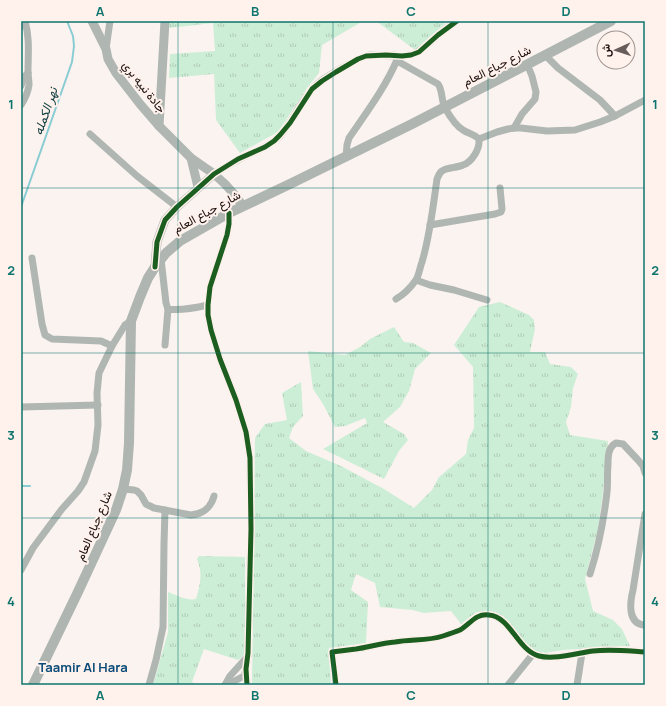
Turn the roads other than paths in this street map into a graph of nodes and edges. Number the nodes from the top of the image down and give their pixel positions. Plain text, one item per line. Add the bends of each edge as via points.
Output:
1 (25, 21) edge
2 (92, 21) edge
3 (110, 21) edge
4 (165, 21) edge
5 (457, 21) edge
6 (611, 21) edge
7 (21, 25) edge
8 (106, 49) junction
9 (545, 55) junction
10 (395, 58) junction
11 (527, 64) junction
12 (28, 73) junction
13 (21, 86) edge
14 (645, 100) edge
15 (21, 105) edge
16 (445, 107) junction
17 (615, 116) junction
18 (159, 126) junction
19 (514, 128) junction
20 (90, 134) dead end
21 (480, 139) junction
22 (346, 157) junction
23 (191, 158) junction
24 (214, 174) junction
25 (198, 187) junction
26 (500, 188) dead end
27 (243, 206) junction
28 (177, 207) junction
29 (229, 213) junction
30 (430, 225) junction
31 (32, 258) dead end
32 (158, 263) junction
33 (416, 280) junction
34 (396, 299) dead end
35 (487, 300) dead end
36 (208, 305) junction
37 (168, 309) junction
38 (131, 321) junction
39 (165, 345) dead end
40 (112, 346) junction
41 (98, 405) junction
42 (21, 407) edge
43 (645, 473) edge
44 (123, 489) junction
45 (214, 496) dead end
46 (165, 510) junction
47 (645, 514) edge
48 (21, 570) edge
49 (590, 574) dead end
50 (645, 624) edge
51 (645, 652) edge
52 (582, 653) junction
53 (533, 654) junction
54 (248, 656) junction
55 (234, 671) junction
56 (246, 677) junction
57 (234, 682) junction
58 (576, 684) edge
59 (33, 685) edge
60 (150, 685) edge
61 (226, 685) edge
62 (244, 685) edge
63 (247, 685) edge
64 (336, 685) edge
65 (508, 685) edge

1 - 7 street
1 - 12 street via 29,53
2 - 8 street, جادة نبيه بري
3 - 8 street
4 - 18 street
5 - 10 street via 419,52
6 - 9 main road, شارع جباع العام
8 - 18 street, جادة نبيه بري via 116,73
9 - 11 main road, شارع جباع العام
9 - 17 street via 600,100
10 - 16 street via 438,84
10 - 22 street via 392,72 384,86 349,138
10 - 24 street via 366,56 322,81 312,89 290,123 274,141
11 - 16 main road, شارع جباع العام
11 - 19 street via 536,92 535,99
12 - 13 street
12 - 15 street via 29,83
14 - 17 street
16 - 21 street via 462,129
16 - 22 main road, شارع جباع العام
17 - 19 street via 575,130
18 - 23 street, جادة نبيه بري
19 - 21 street
20 - 28 street
21 - 30 street via 476,152 469,161 464,165 446,169 439,175
22 - 27 main road, شارع جباع العام
23 - 24 street, جادة نبيه بري
23 - 25 street
24 - 25 street
24 - 27 street, جادة نبيه بري
25 - 28 street
26 - 30 street via 501,212
27 - 29 main road, شارع جباع العام
28 - 32 street via 165,220 157,242
29 - 32 main road, شارع جباع العام via 180,241
29 - 36 street via 227,235 212,280
30 - 33 street
31 - 40 street via 45,335 52,338 101,340
32 - 37 street
32 - 38 main road, شارع جباع العام via 145,284
33 - 34 street
33 - 35 street
36 - 37 street
36 - 54 street via 214,342 241,414 250,458
37 - 39 street
38 - 40 street via 125,325
38 - 44 main road, شارع جباع العام via 129,443
40 - 41 street via 99,373
41 - 42 street
41 - 48 street via 96,451 84,482 33,548
43 - 49 street via 643,466 623,444 612,445 608,456 607,492 602,523
44 - 46 street via 137,491 146,504
44 - 59 main road, شارع جباع العام via 116,510
45 - 46 street via 210,505 197,515
46 - 60 street via 163,627
47 - 50 street via 630,606 636,622
51 - 52 street via 617,650
52 - 53 street via 547,657
52 - 58 street
53 - 64 street via 499,618 489,614 475,617 461,630 438,637 332,652
53 - 65 street
54 - 55 street
54 - 56 street
55 - 56 street via 243,672
55 - 61 street
56 - 57 street
56 - 63 street
57 - 61 street
57 - 62 street

